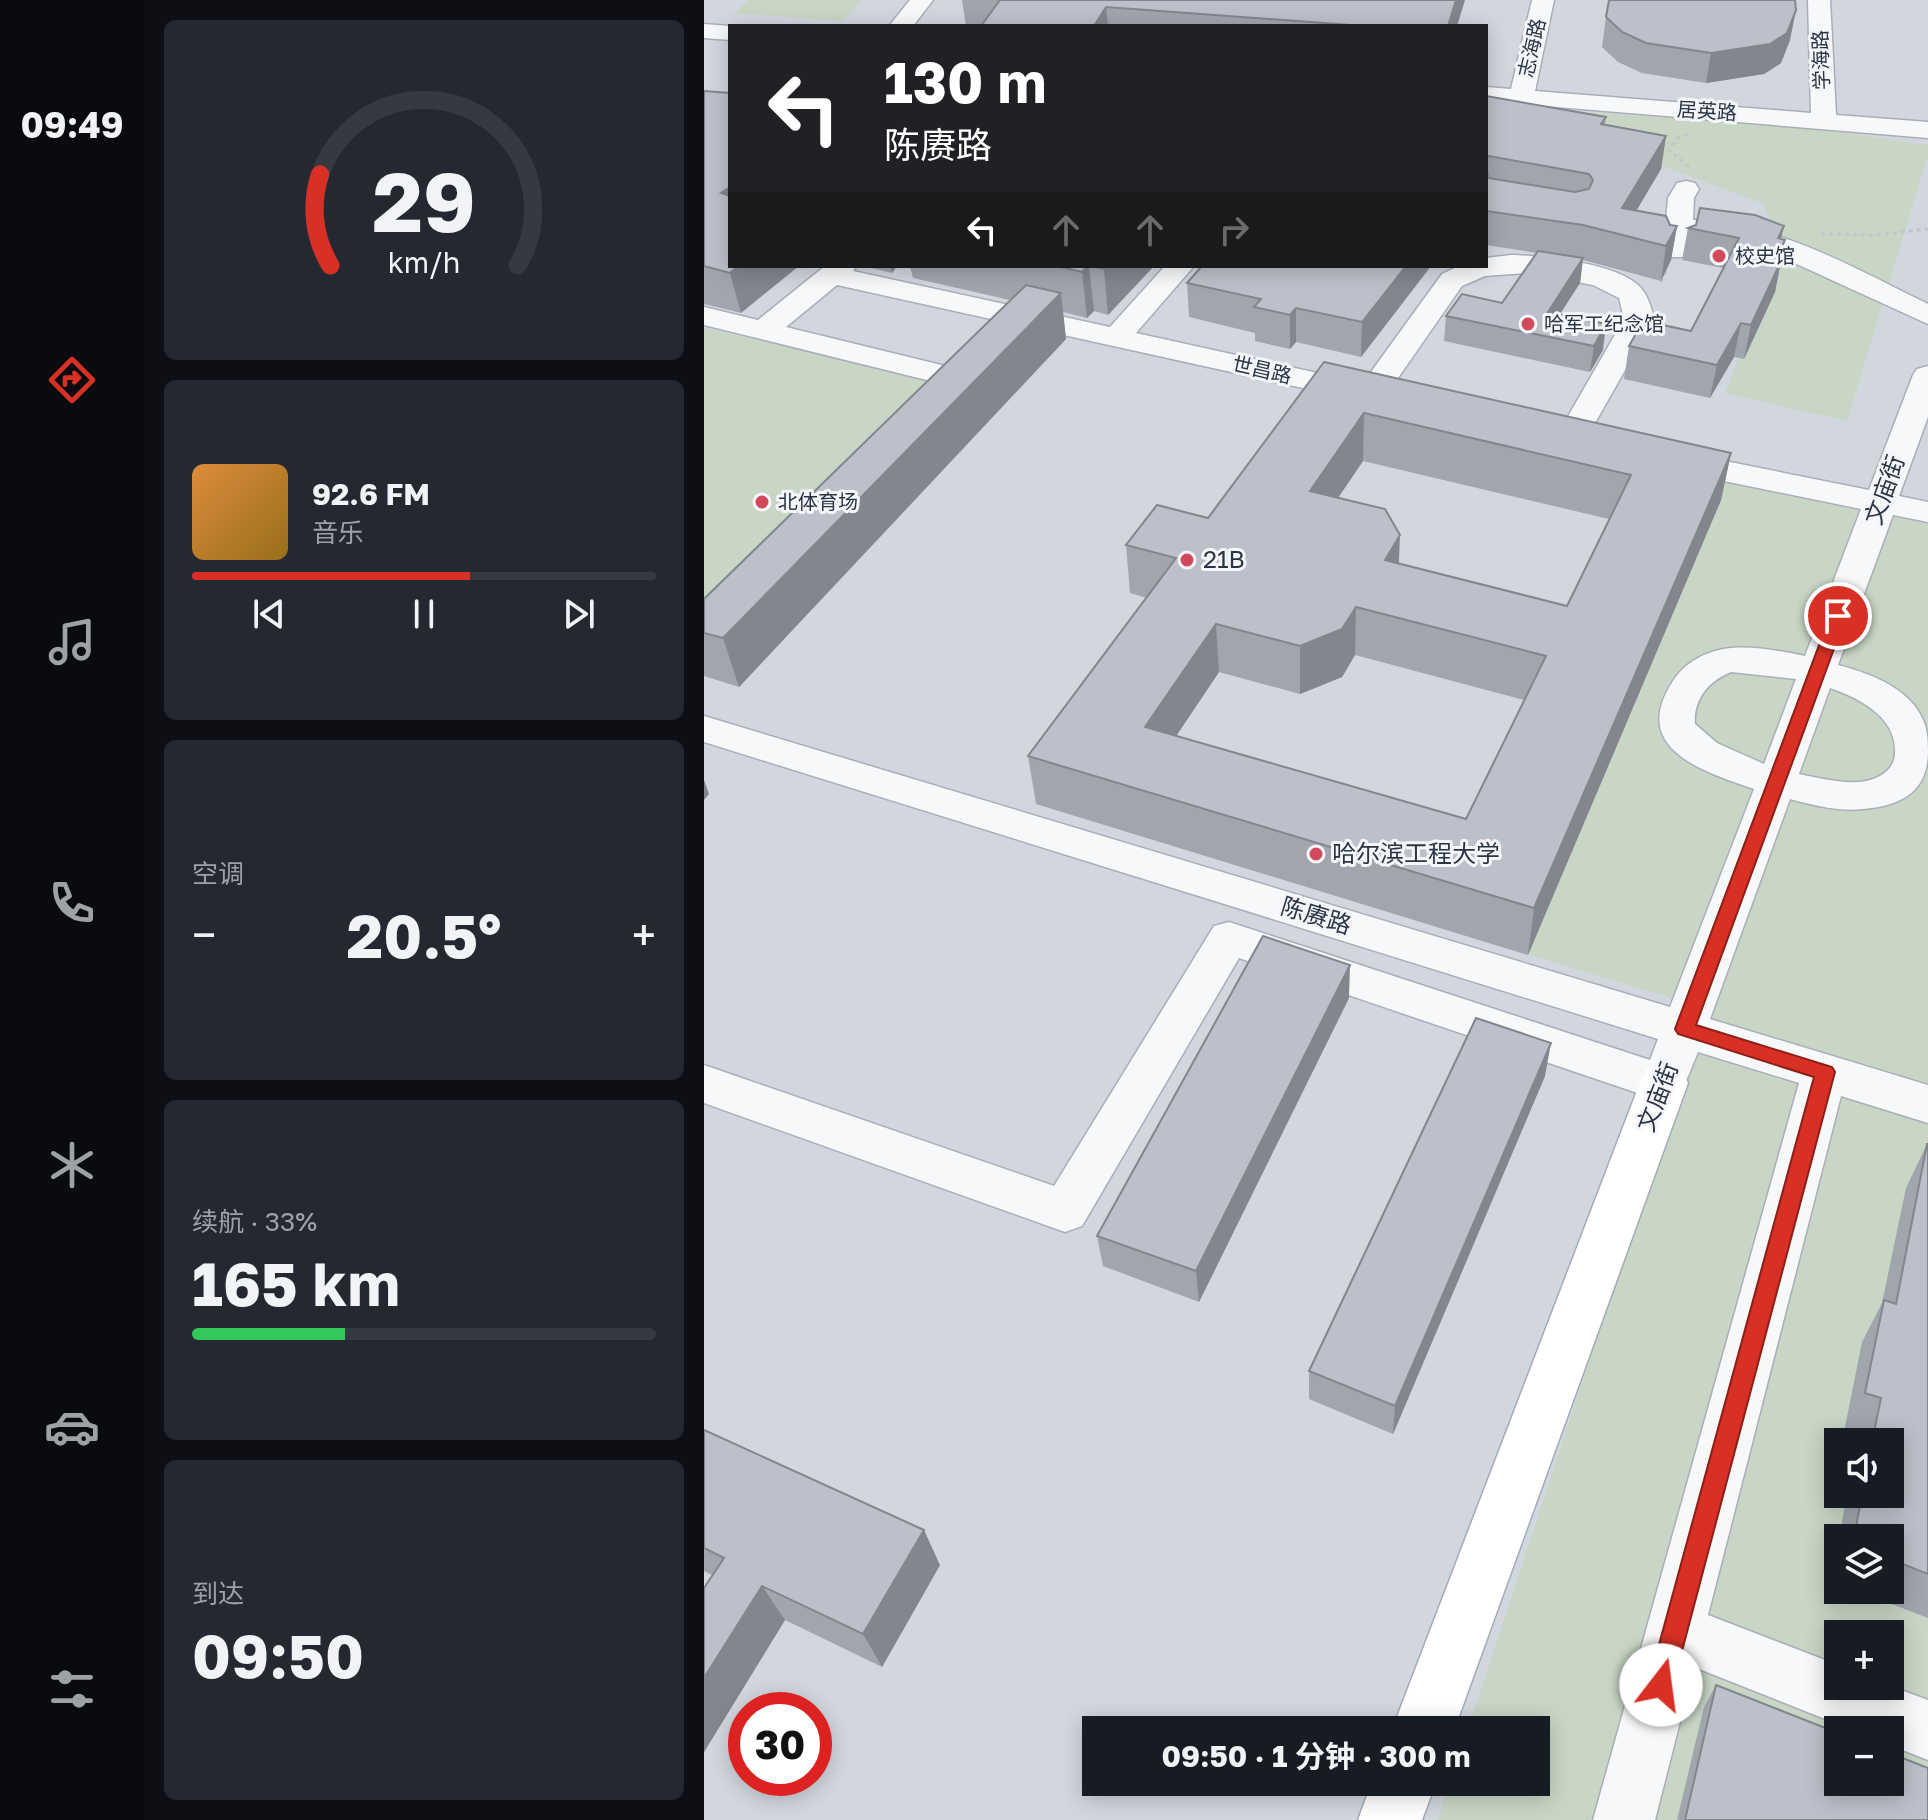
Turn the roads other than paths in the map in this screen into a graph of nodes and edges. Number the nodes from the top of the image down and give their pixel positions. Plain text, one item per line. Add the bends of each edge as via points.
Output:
1 (922, 0) edge
2 (1543, 0) edge
3 (1819, 0) edge
4 (903, 24) edge
5 (704, 31) edge
6 (728, 33) edge
7 (1488, 94) edge
8 (1521, 97) junction
9 (1824, 121) junction
10 (1928, 130) edge
11 (1686, 189) road end
12 (1488, 266) edge
13 (1178, 268) edge
14 (1480, 268) edge
15 (837, 270) edge
16 (1661, 282) dead end
17 (1636, 302) junction
18 (1928, 315) edge
19 (704, 316) edge
20 (1025, 317) junction
21 (764, 330) junction
22 (1117, 337) junction
23 (1928, 375) edge
24 (1371, 394) junction
25 (1402, 401) edge
26 (1540, 432) edge
27 (1642, 454) edge
28 (1881, 502) junction
29 (1928, 512) edge
30 (1817, 673) junction
31 (704, 729) edge
32 (1777, 780) junction
33 (1684, 1029) junction
34 (1825, 1072) junction
35 (1664, 1083) junction
36 (704, 1084) edge
37 (1928, 1104) edge
38 (1675, 1631) junction
39 (1428, 1716) edge
40 (1928, 1730) edge
41 (1399, 1796) edge
42 (1390, 1820) edge
43 (1624, 1820) edge

1 - 4 street
2 - 8 street, 志海路
3 - 9 street, 学海路
5 - 6 street
7 - 8 street, 居英路
8 - 9 street, 居英路
9 - 10 street, 居英路
11 - 18 street via 1679,240 1712,228 1765,241
12 - 17 street via 1530,264 1608,281
13 - 22 street
14 - 24 street via 1452,280
15 - 20 street, 世昌路
15 - 21 street
16 - 17 street
17 - 26 street via 1639,319 1584,442
19 - 21 street
20 - 21 street via 971,372
20 - 22 street, 世昌路
22 - 24 street, 世昌路
23 - 28 street, 文庙街
24 - 25 street, 世昌路
27 - 28 street
28 - 29 street
28 - 30 street, 文庙街
30 - 32 street, 文庙街
30 - 32 street via 1858,684 1885,699 1917,736 1917,755 1908,774 1868,795 1818,792
30 - 32 street via 1729,660 1694,675 1675,709 1676,726 1689,744 1744,772
31 - 33 street, 陈赓路
32 - 33 street, 文庙街
33 - 34 street, 陈赓路
33 - 35 street, 文庙街
34 - 37 street, 陈赓路
34 - 38 street
35 - 36 street via 1229,938 1065,1211
35 - 39 main road, 文庙街
38 - 40 street
38 - 43 street
41 - 42 main road

